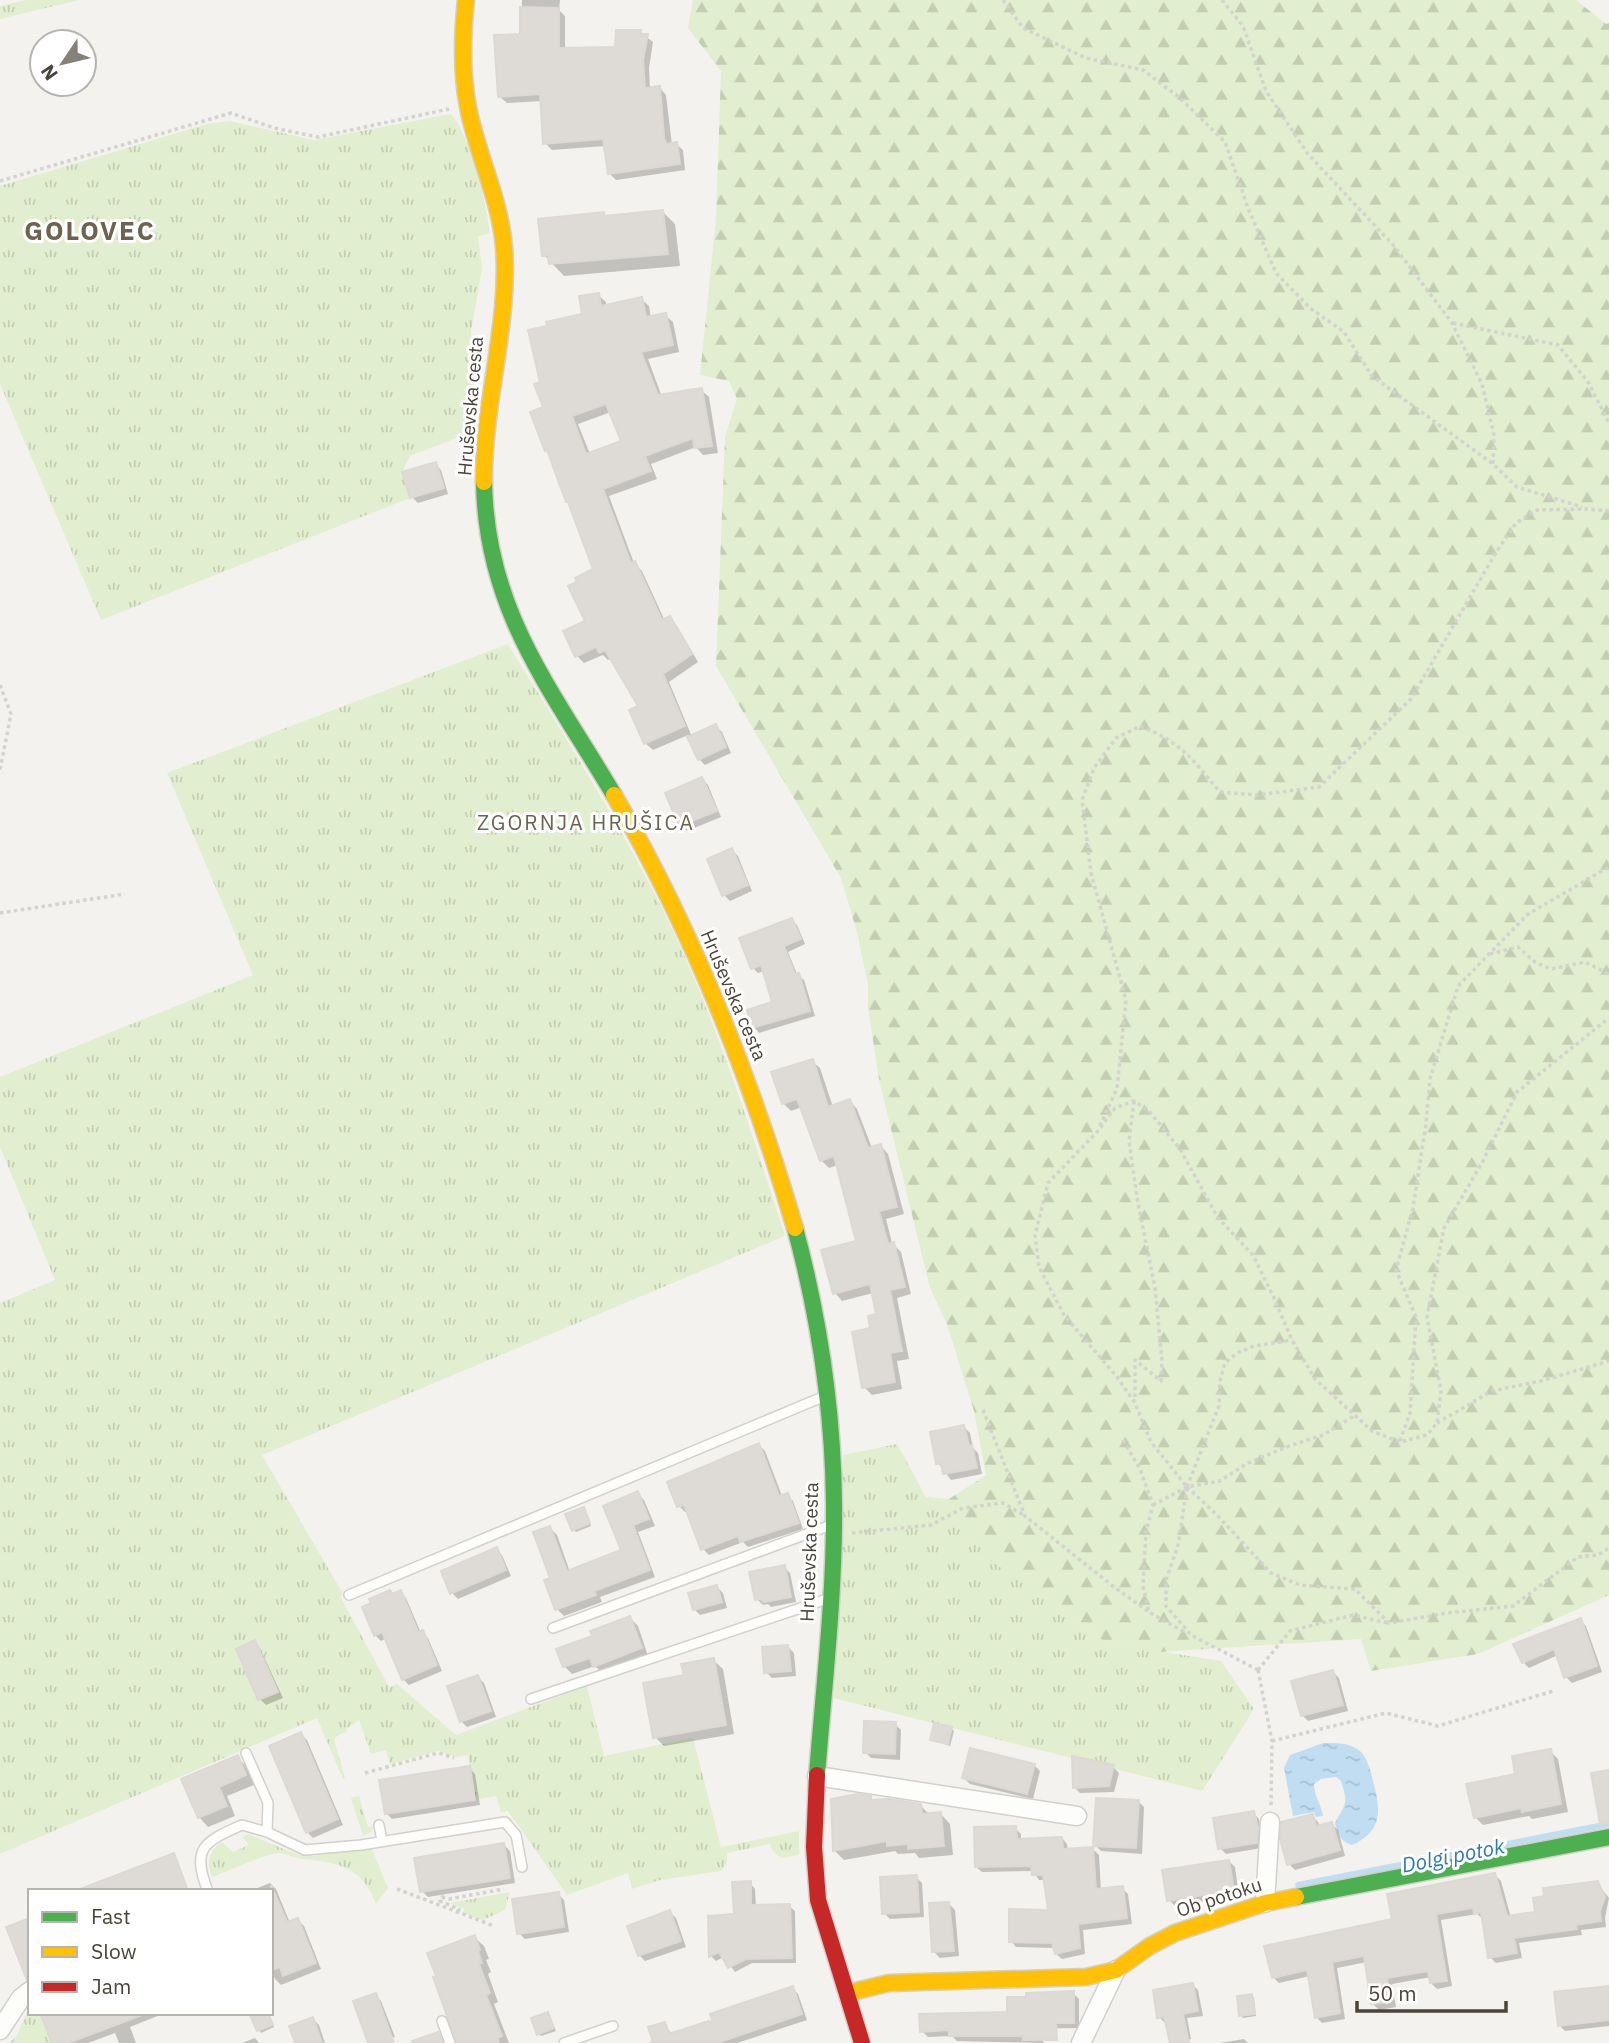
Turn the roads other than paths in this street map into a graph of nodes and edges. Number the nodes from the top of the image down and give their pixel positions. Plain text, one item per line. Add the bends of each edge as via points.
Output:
1 (466, 0) edge
2 (827, 1395) junction
3 (833, 1530) junction
4 (349, 1595) dead end
5 (829, 1599) junction
6 (553, 1628) dead end
7 (531, 1699) dead end
8 (246, 1753) dead end
9 (817, 1776) junction
10 (1077, 1816) dead end
11 (1270, 1822) road end
12 (379, 1825) dead end
13 (267, 1832) junction
14 (1609, 1837) edge
15 (382, 1841) junction
16 (522, 1867) dead end
17 (207, 1889) edge
18 (1265, 1903) junction
19 (1116, 1970) junction
20 (28, 1993) edge
21 (848, 1993) junction
22 (442, 2021) dead end
23 (613, 2026) dead end
24 (0, 2030) edge
25 (450, 2043) edge
26 (564, 2043) edge
27 (862, 2043) edge
28 (1081, 2043) edge

1 - 2 street, Hruševska cesta via 463,63 468,105 496,195 505,263 484,471 487,532 497,579 517,633 638,840 715,999 764,1127 795,1230
2 - 3 street, Hruševska cesta
2 - 4 lane
3 - 5 street, Hruševska cesta
3 - 6 lane
5 - 7 lane
5 - 9 street, Hruševska cesta
8 - 13 lane via 268,1803
9 - 10 street
9 - 21 street, Hruševska cesta via 817,1894 827,1942
11 - 18 street
12 - 15 lane
13 - 15 lane via 305,1850
13 - 17 lane via 242,1825 208,1842 201,1854
14 - 18 street, Ob potoku
15 - 16 lane via 505,1822 516,1835
18 - 19 street, Ob potoku via 1175,1933
19 - 21 street, Ob potoku via 1086,1977 889,1983
19 - 28 street
20 - 24 street
21 - 27 street, Hruševska cesta
22 - 25 lane
23 - 26 lane

